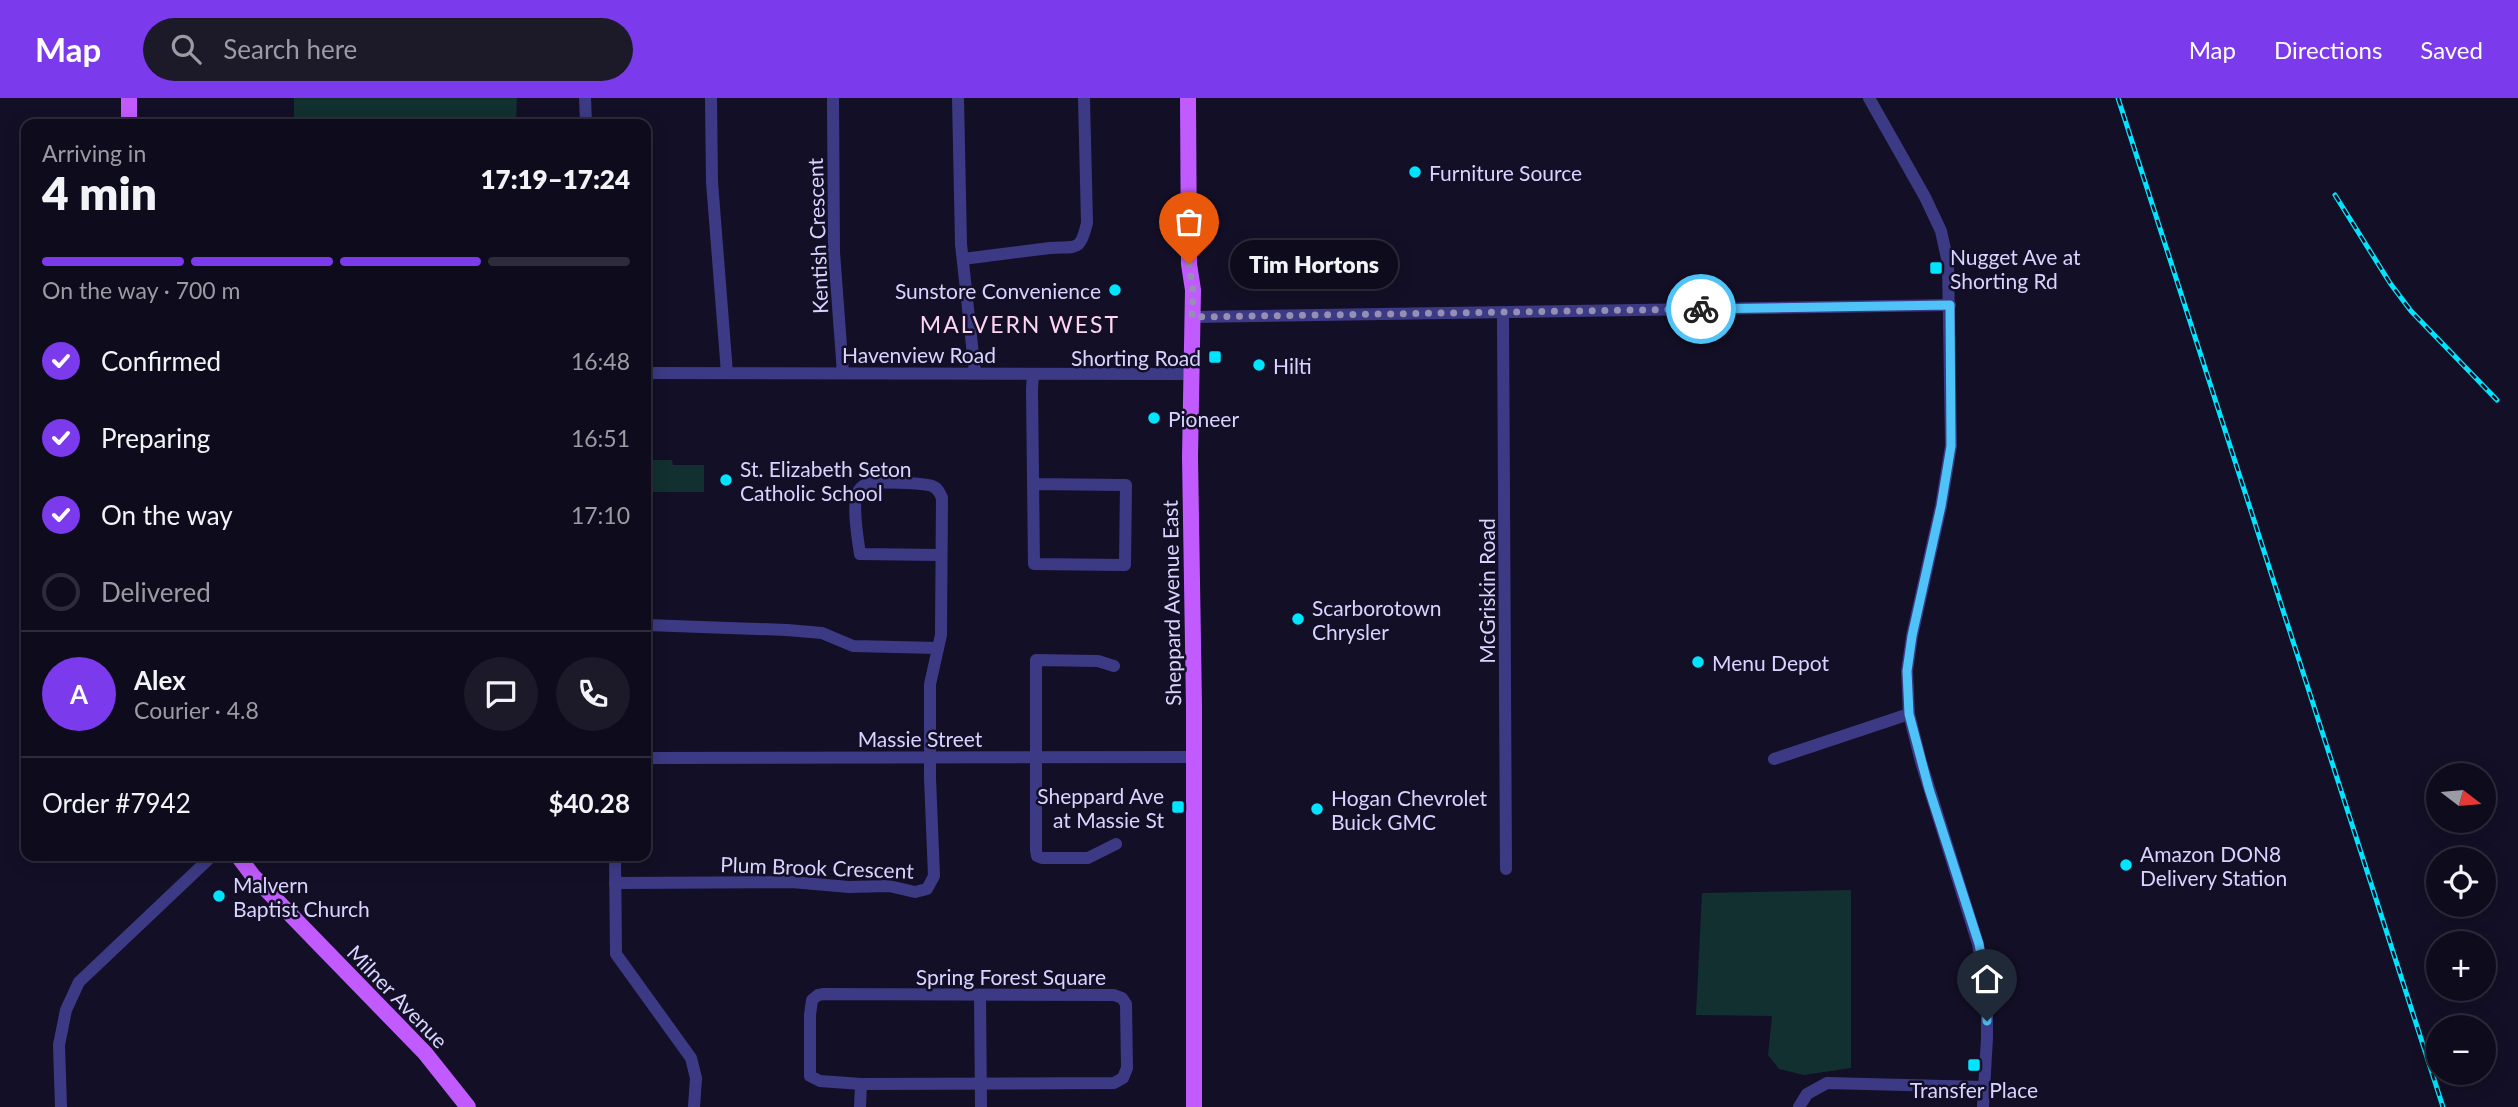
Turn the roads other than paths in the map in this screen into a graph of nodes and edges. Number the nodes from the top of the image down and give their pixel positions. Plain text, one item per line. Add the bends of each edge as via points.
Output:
1 (129, 98) edge
2 (585, 98) edge
3 (710, 98) edge
4 (833, 98) edge
5 (958, 98) edge
6 (1084, 98) edge
7 (1188, 98) edge
8 (1869, 98) edge
9 (129, 119) edge
10 (586, 119) edge
11 (963, 259) junction
12 (1950, 305) junction
13 (1503, 313) junction
14 (1192, 317) junction
15 (651, 373) edge
16 (727, 373) junction
17 (843, 373) junction
18 (975, 373) junction
19 (1191, 374) junction
20 (1032, 375) junction
21 (1033, 484) junction
22 (941, 555) junction
23 (651, 625) edge
24 (937, 648) junction
25 (1114, 666) dead end
26 (1909, 714) junction
27 (1037, 757) junction
28 (1193, 757) junction
29 (651, 758) edge
30 (930, 758) junction
31 (1774, 759) dead end
32 (1116, 844) dead end
33 (207, 861) edge
34 (242, 861) edge
35 (615, 861) edge
36 (1506, 870) dead end
37 (615, 883) junction
38 (980, 995) junction
39 (981, 1083) junction
40 (861, 1084) junction
41 (1984, 1087) junction
42 (61, 1107) edge
43 (468, 1107) edge
44 (694, 1107) edge
45 (860, 1107) edge
46 (981, 1107) edge
47 (1194, 1107) edge
48 (1798, 1107) edge
49 (1983, 1107) edge

1 - 9 main road
2 - 10 street
3 - 16 street
4 - 17 street, Kentish Crescent via 834,252
5 - 11 street
6 - 11 street via 1087,223 1079,246
7 - 14 main road, Sheppard Avenue East
8 - 12 street via 1941,232
11 - 18 street
12 - 13 street
12 - 26 street via 1951,446 1912,636 1907,671
13 - 14 street
13 - 36 street, McGriskin Road
14 - 19 main road, Sheppard Avenue East
15 - 16 street, Havenview Road
16 - 17 street, Havenview Road
17 - 18 street, Havenview Road
18 - 20 street, Havenview Road
19 - 20 street, Havenview Road
19 - 28 main road, Sheppard Avenue East
20 - 21 street
21 - 21 street via 1034,564 1125,565 1126,485
22 - 22 street via 942,498 933,486 868,483 860,488 856,495 860,554
22 - 24 street
23 - 24 street via 787,629 822,633 853,646
24 - 30 street via 930,684
25 - 27 street via 1098,661 1036,660
26 - 31 street
26 - 41 street via 1979,944 1987,1004
27 - 28 street, Massie Street
27 - 30 street, Massie Street
27 - 32 street via 1037,856 1088,858
28 - 47 main road, Sheppard Avenue East
29 - 30 street, Massie Street
30 - 37 street, Plum Brook Crescent via 934,876 922,891 792,882
33 - 42 street via 79,982 66,1010 59,1045
34 - 43 main road, Milner Avenue via 425,1054
35 - 37 street
37 - 44 street via 616,954 691,1058 696,1078
38 - 39 street
38 - 39 street, Spring Forest Square via 1122,998 1126,1004 1127,1068 1123,1078 1114,1083
38 - 40 street, Spring Forest Square via 818,995 812,1000 810,1015 810,1076
39 - 40 street, Spring Forest Square
39 - 46 street
40 - 45 street
41 - 48 street via 1827,1083 1807,1094
41 - 49 street

